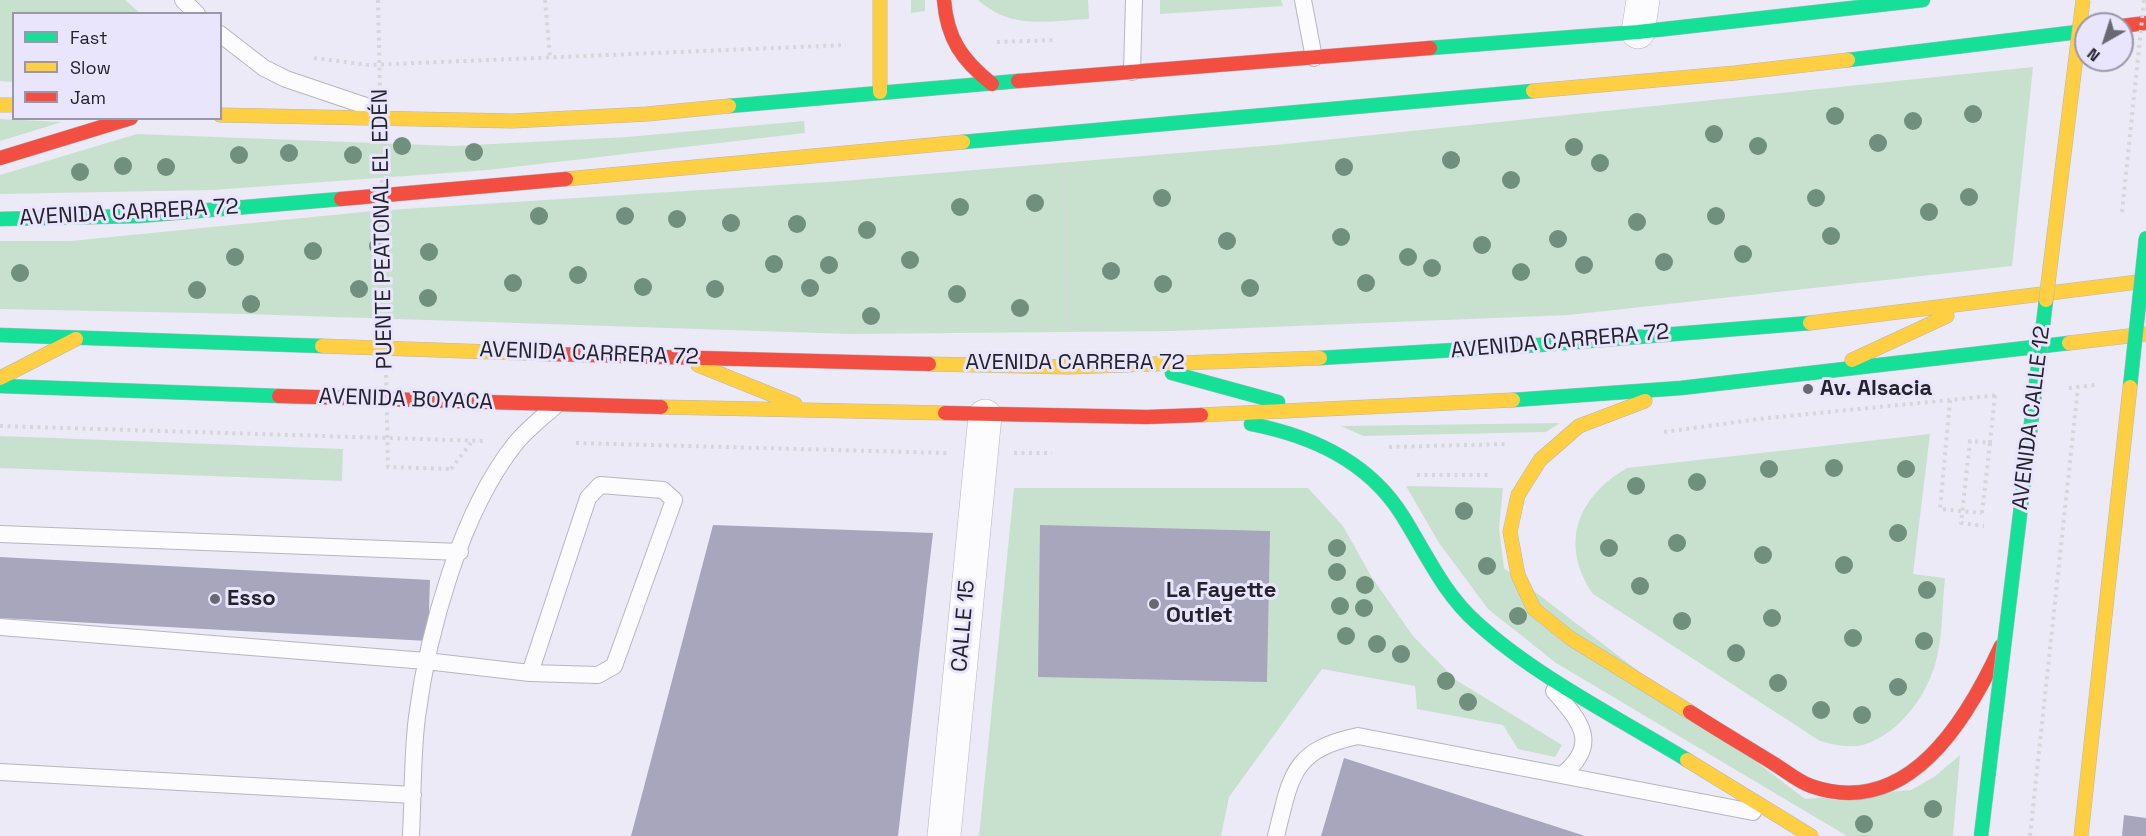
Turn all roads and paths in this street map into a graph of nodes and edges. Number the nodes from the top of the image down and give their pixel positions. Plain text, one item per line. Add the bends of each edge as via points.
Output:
1 (183, 0) edge
2 (378, 0) edge
3 (545, 0) edge
4 (880, 0) edge
5 (944, 0) edge
6 (1134, 0) edge
7 (1303, 0) edge
8 (1923, 0) edge
9 (2083, 0) edge
10 (1903, 2) edge
11 (195, 12) edge
12 (1641, 16) edge
13 (2074, 32) edge
14 (222, 36) edge
15 (849, 45) dead end
16 (550, 57) junction
17 (310, 58) dead end
18 (1314, 58) junction
19 (1132, 72) junction
20 (992, 84) junction
21 (880, 92) junction
22 (222, 115) edge
23 (124, 120) edge
24 (409, 121) junction
25 (0, 158) edge
26 (1065, 162) dead end
27 (0, 219) edge
28 (2146, 238) edge
29 (2146, 281) edge
30 (1976, 303) junction
31 (1067, 331) dead end
32 (2146, 334) edge
33 (0, 335) edge
34 (77, 338) junction
35 (678, 357) junction
36 (1141, 365) junction
37 (1826, 372) junction
38 (0, 378) edge
39 (2101, 384) dead end
40 (0, 386) edge
41 (2078, 387) junction
42 (1681, 388) junction
43 (2066, 388) dead end
44 (2007, 394) dead end
45 (1995, 395) junction
46 (1950, 400) junction
47 (557, 405) junction
48 (1306, 410) junction
49 (813, 411) junction
50 (985, 416) junction
51 (1147, 417) junction
52 (1662, 432) dead end
53 (473, 440) dead end
54 (1990, 443) dead end
55 (1520, 444) dead end
56 (1385, 447) dead end
57 (1410, 475) dead end
58 (1498, 475) dead end
59 (1982, 513) dead end
60 (0, 534) edge
61 (460, 552) junction
62 (0, 627) edge
63 (2005, 636) junction
64 (1520, 658) junction
65 (426, 661) junction
66 (530, 673) junction
67 (0, 772) edge
68 (1563, 774) junction
69 (413, 795) junction
70 (1779, 816) junction
71 (411, 836) edge
72 (944, 836) edge
73 (1276, 836) edge
74 (1811, 836) edge
75 (1981, 836) edge
76 (2030, 836) edge
77 (2080, 836) edge

1 - 11 lane
2 - 53 path, PUENTE PEATONAL EL EDÉN, bridge via 388,467 451,469
3 - 16 path
4 - 21 main road
5 - 20 main road via 951,43
6 - 19 lane
7 - 18 lane
8 - 10 main road
9 - 63 main road, AVENIDA CALLE 12, bridge
10 - 12 main road
12 - 18 main road
13 - 27 main road, AVENIDA CARRERA 72 via 1735,73 493,187 138,216
14 - 24 lane via 264,68 286,79
15 - 16 path
16 - 17 path via 369,65
18 - 19 main road
19 - 20 main road
20 - 21 main road
21 - 24 main road via 647,114 513,122
22 - 24 main road
23 - 25 main road
26 - 31 path
28 - 77 main road, bridge
29 - 30 main road, AVENIDA CARRERA 72
30 - 36 main road, AVENIDA CARRERA 72 via 1823,322 1509,348
30 - 37 main road
32 - 37 main road
33 - 34 main road, AVENIDA CARRERA 72
34 - 35 main road, AVENIDA CARRERA 72
34 - 38 main road
35 - 36 main road, AVENIDA CARRERA 72 via 1068,367
35 - 49 main road
36 - 48 main road
37 - 42 main road
39 - 41 path
40 - 47 main road, AVENIDA BOYACA
41 - 43 path
41 - 76 path
42 - 48 main road
42 - 63 main road via 1579,426 1540,460 1518,495 1510,532 1518,575 1534,609 1570,638 1810,786 1848,794 1888,786 1922,765 1952,734 1979,696
44 - 45 path
45 - 46 path
45 - 54 path
46 - 52 path
46 - 59 path via 1940,509
47 - 49 main road, AVENIDA BOYACA
47 - 61 lane via 516,442 498,467 476,505
48 - 51 main road
49 - 50 main road
50 - 51 main road
50 - 72 street, CALLE 15
51 - 64 main road via 1238,422 1282,429 1349,458 1385,491 1433,571 1458,604 1476,625
55 - 56 path
57 - 58 path
60 - 61 lane
61 - 65 lane
62 - 65 lane
63 - 75 main road, AVENIDA CALLE 12, bridge
64 - 68 lane via 1554,690 1580,724 1585,741 1581,755
64 - 70 main road
65 - 66 lane
65 - 69 lane via 417,719
66 - 66 lane via 598,675 614,666 674,500 663,490 600,485 588,498
67 - 69 lane
68 - 70 lane
68 - 73 lane via 1358,736 1330,742 1313,751 1290,779
69 - 71 lane
70 - 74 main road

